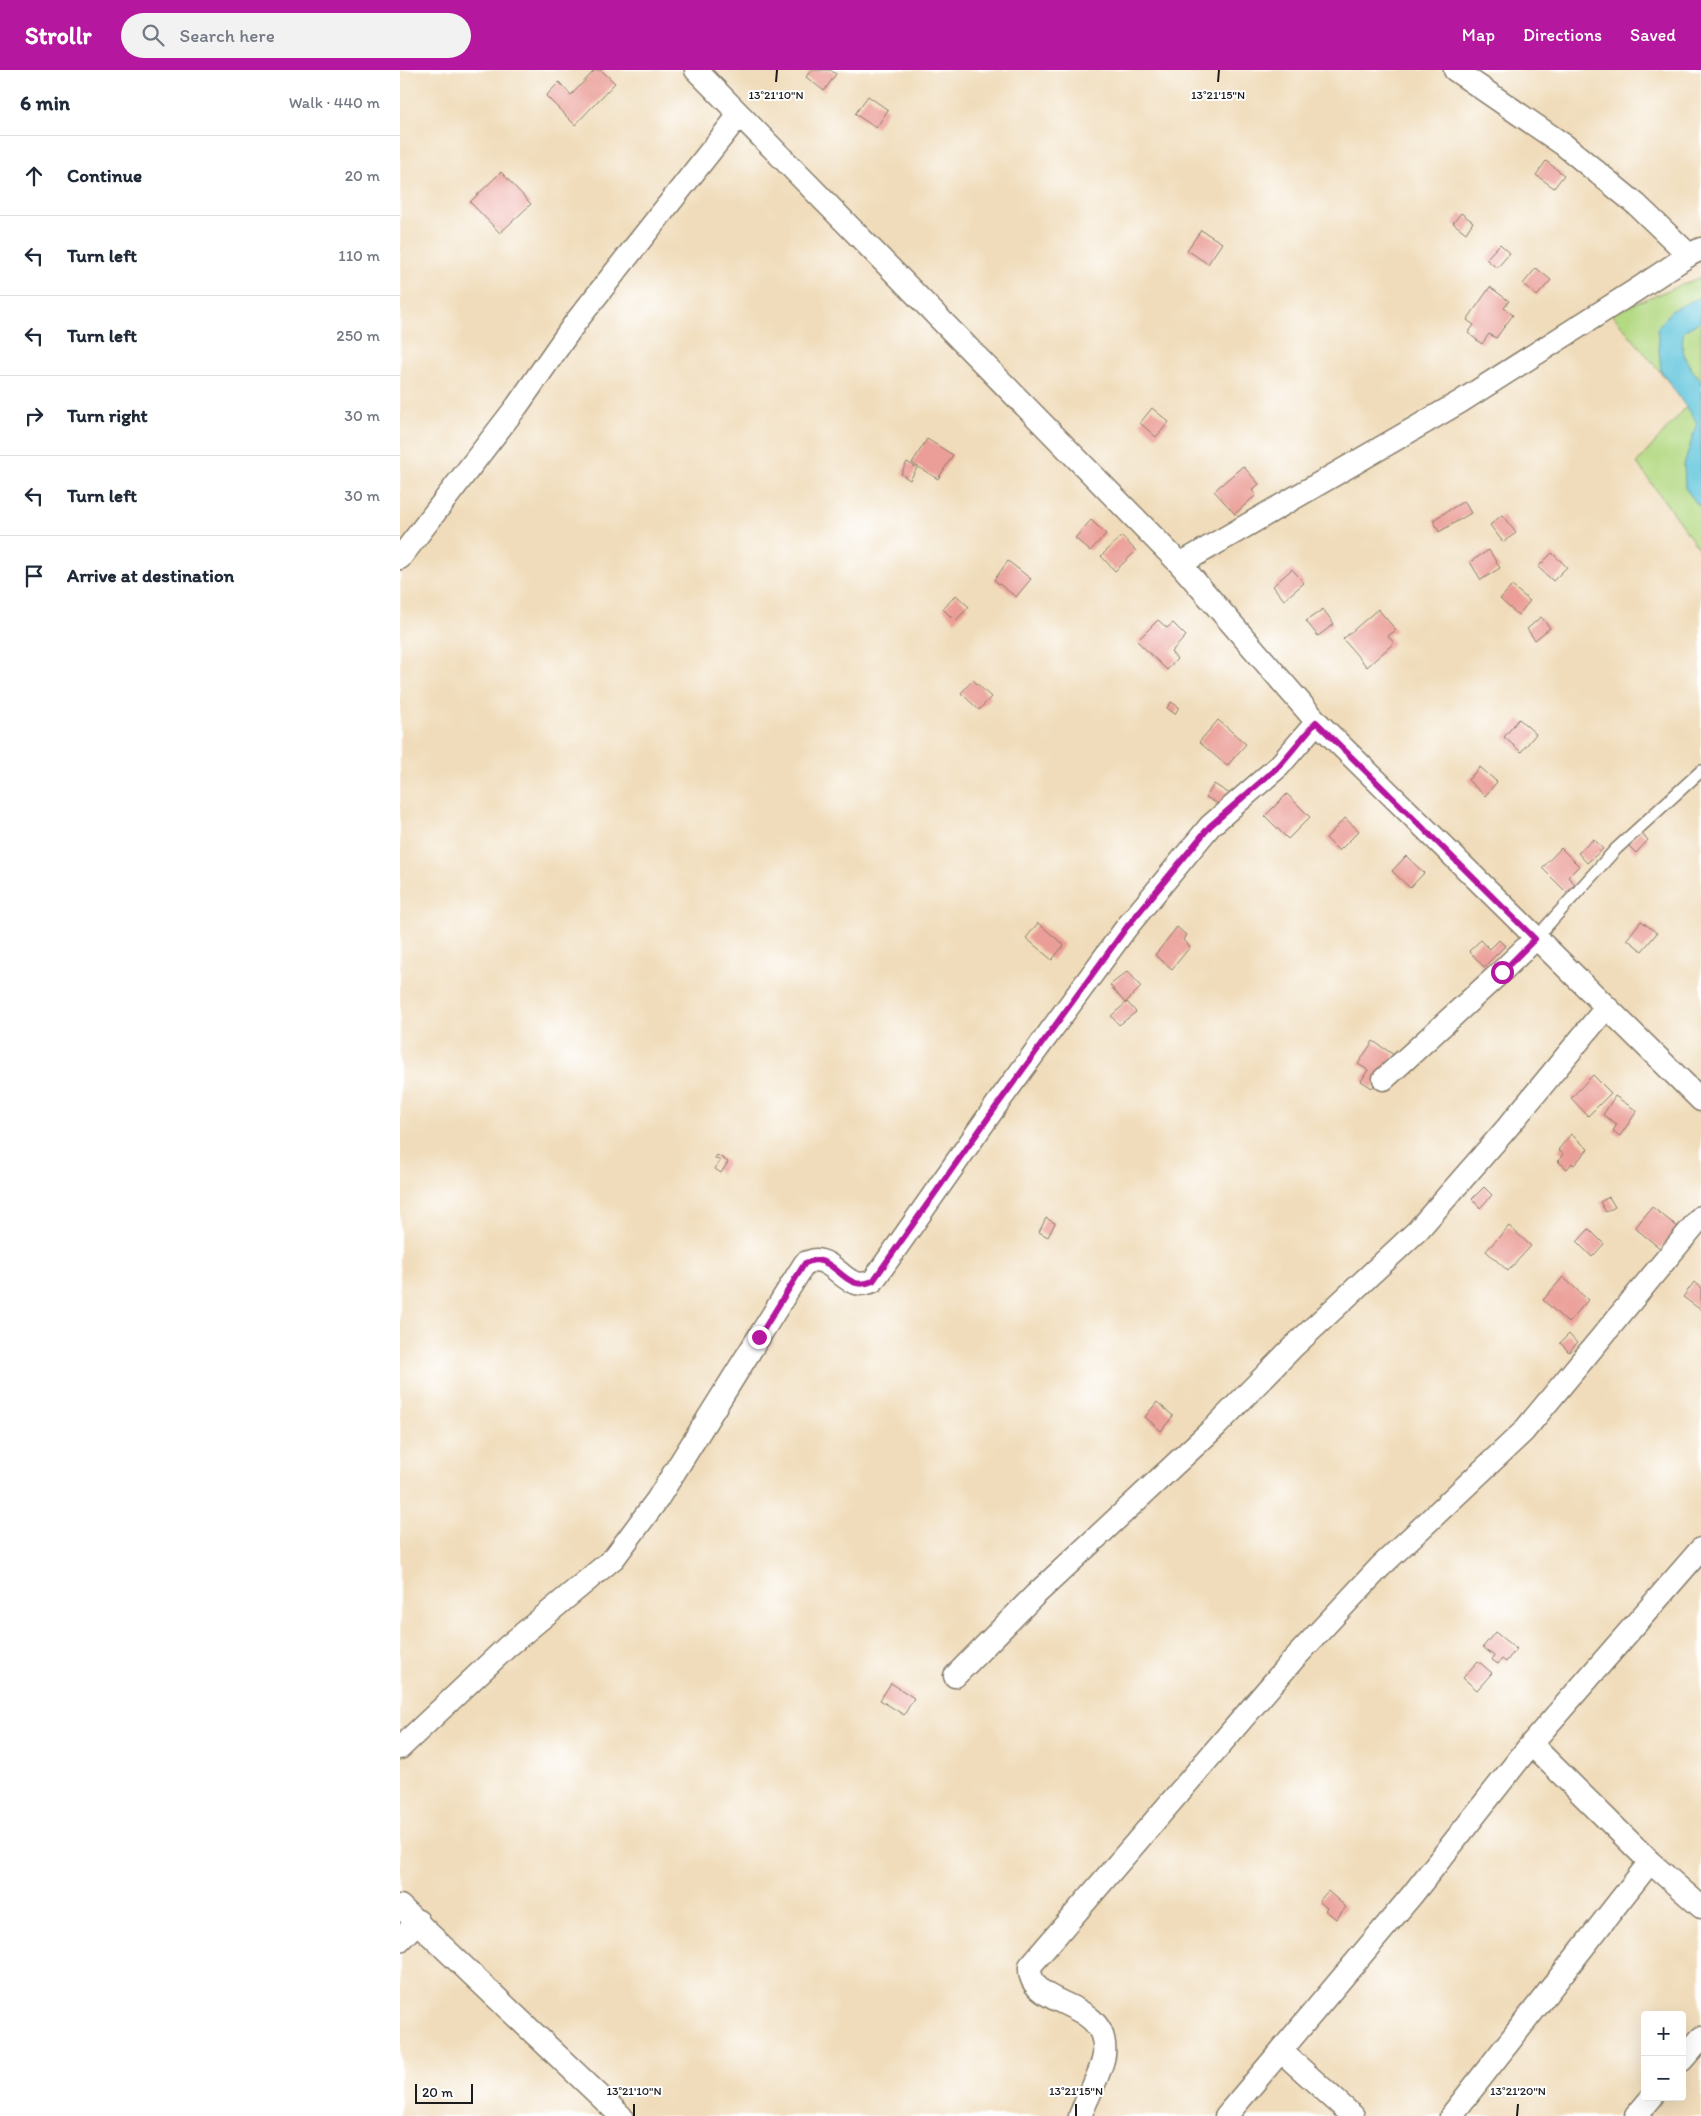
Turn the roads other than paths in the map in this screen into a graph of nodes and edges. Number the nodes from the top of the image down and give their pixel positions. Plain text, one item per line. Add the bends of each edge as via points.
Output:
1 (696, 70) edge
2 (1456, 70) edge
3 (739, 115) junction
4 (1695, 252) edge
5 (400, 558) edge
6 (1180, 564) junction
7 (1316, 722) junction
8 (1701, 771) edge
9 (1535, 939) junction
10 (1606, 1008) junction
11 (1384, 1078) dead end
12 (1700, 1095) edge
13 (1701, 1217) edge
14 (1701, 1549) edge
15 (955, 1676) dead end
16 (1531, 1744) junction
17 (400, 1748) edge
18 (1650, 1862) junction
19 (400, 1906) edge
20 (1701, 1907) edge
21 (418, 1921) junction
22 (400, 1940) edge
23 (1701, 2038) edge
24 (1281, 2051) junction
25 (1685, 2056) edge
26 (1649, 2101) edge
27 (621, 2116) edge
28 (1080, 2116) edge
29 (1226, 2116) edge
30 (1353, 2116) edge
31 (1451, 2116) edge
32 (1636, 2116) edge

1 - 3 street
2 - 4 street via 1564,145
3 - 5 street via 576,323 517,406
3 - 6 street
4 - 6 street via 1460,402
6 - 7 street
7 - 9 street
7 - 17 street via 1279,766 1210,826 1126,928 873,1281 864,1285 854,1283 824,1262 805,1263 657,1500 614,1558 507,1647
8 - 9 lane via 1616,849
9 - 10 street
9 - 11 street
10 - 12 street
10 - 15 street via 1418,1230 1034,1596
13 - 28 street via 1523,1432 1380,1567 1292,1661 1030,1966 1030,1975 1040,1990 1096,2021 1104,2037 1104,2057
14 - 16 street
16 - 18 street
16 - 24 street via 1412,1896
18 - 20 street
18 - 31 street
19 - 21 street
21 - 22 street
21 - 27 street
23 - 25 street
24 - 29 street
24 - 30 street
26 - 32 street

